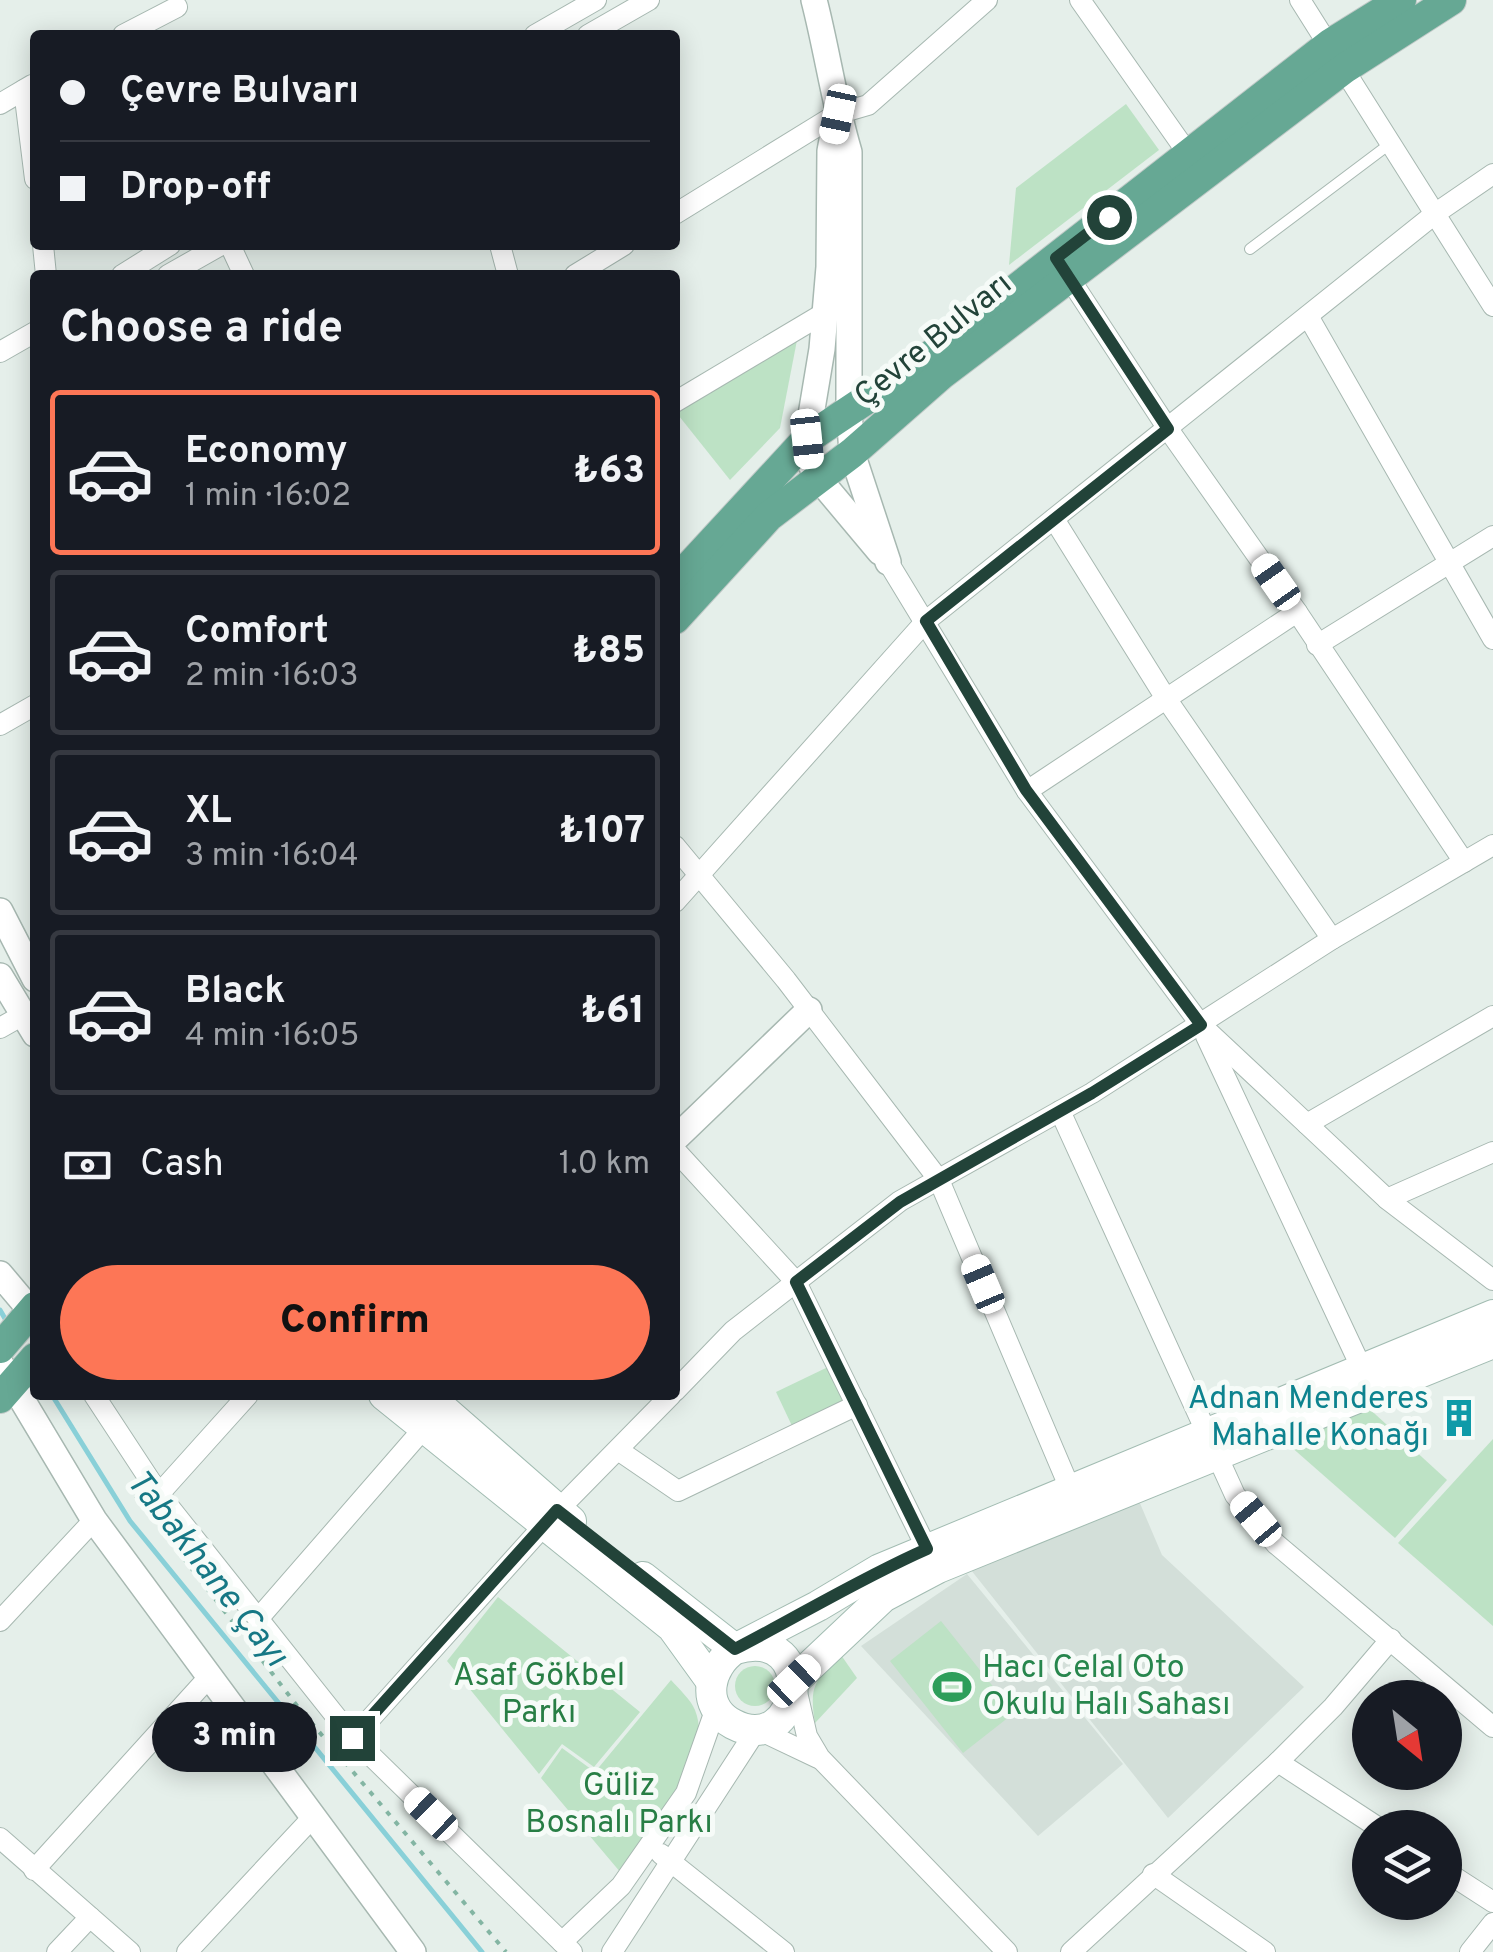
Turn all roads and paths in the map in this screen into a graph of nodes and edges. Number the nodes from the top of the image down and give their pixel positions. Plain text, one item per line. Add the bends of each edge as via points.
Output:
1 (596, 0) edge
2 (649, 0) edge
3 (814, 0) edge
4 (987, 0) edge
5 (1080, 0) edge
6 (1300, 0) edge
7 (1401, 0) edge
8 (1451, 0) edge
9 (177, 7) dead end
10 (133, 30) edge
11 (544, 30) edge
12 (597, 30) edge
13 (1338, 56) junction
14 (30, 86) edge
15 (0, 104) edge
16 (838, 114) junction
17 (1392, 142) junction
18 (1189, 155) junction
19 (1493, 174) edge
20 (680, 211) edge
21 (1436, 212) junction
22 (1250, 249) dead end
23 (162, 250) edge
24 (212, 250) edge
25 (616, 250) edge
26 (1063, 268) junction
27 (130, 270) edge
28 (177, 270) edge
29 (583, 270) edge
30 (1493, 306) edge
31 (826, 312) junction
32 (1308, 316) junction
33 (30, 335) edge
34 (0, 352) edge
35 (680, 399) edge
36 (849, 411) junction
37 (1168, 429) junction
38 (807, 439) junction
39 (852, 453) junction
40 (818, 478) junction
41 (1054, 520) junction
42 (1493, 536) edge
43 (888, 562) junction
44 (1450, 565) junction
45 (680, 577) edge
46 (1297, 612) junction
47 (680, 614) edge
48 (926, 621) junction
49 (1493, 639) edge
50 (1317, 645) junction
51 (1165, 697) junction
52 (30, 708) edge
53 (0, 725) edge
54 (1026, 790) junction
55 (1493, 845) edge
56 (680, 852) edge
57 (1464, 862) junction
58 (699, 874) junction
59 (680, 896) edge
60 (0, 911) edge
61 (1332, 939) junction
62 (30, 969) edge
63 (0, 976) edge
64 (809, 1010) junction
65 (1493, 1016) edge
66 (30, 1017) edge
67 (30, 1018) edge
68 (1201, 1025) junction
69 (0, 1028) edge
70 (1060, 1111) junction
71 (1307, 1124) junction
72 (680, 1135) edge
73 (1493, 1152) edge
74 (680, 1155) edge
75 (939, 1180) junction
76 (1387, 1199) junction
77 (0, 1274) edge
78 (1493, 1280) edge
79 (796, 1282) junction
80 (1493, 1315) edge
81 (1493, 1343) edge
82 (18, 1347) edge
83 (1362, 1370) junction
84 (30, 1374) edge
85 (680, 1386) edge
86 (41, 1400) edge
87 (97, 1400) edge
88 (244, 1400) edge
89 (408, 1400) edge
90 (666, 1400) edge
91 (436, 1406) edge
92 (856, 1406) junction
93 (1212, 1446) junction
94 (618, 1450) junction
95 (1071, 1491) junction
96 (160, 1494) junction
97 (550, 1518) junction
98 (94, 1520) junction
99 (927, 1549) junction
100 (258, 1620) junction
101 (0, 1622) edge
102 (1390, 1639) junction
103 (735, 1649) junction
104 (209, 1676) junction
105 (794, 1681) junction
106 (713, 1694) junction
107 (1493, 1727) edge
108 (757, 1729) junction
109 (352, 1738) junction
110 (820, 1758) junction
111 (1278, 1762) junction
112 (1352, 1810) edge
113 (314, 1817) junction
114 (0, 1838) edge
115 (649, 1846) junction
116 (672, 1861) junction
117 (34, 1870) junction
118 (1153, 1874) junction
119 (1462, 1881) edge
120 (1493, 1902) edge
121 (90, 1918) junction
122 (1493, 1923) edge
123 (567, 1947) edge
124 (403, 1948) edge
125 (57, 1952) edge
126 (130, 1952) edge
127 (187, 1952) edge
128 (612, 1952) edge
129 (784, 1952) edge
130 (1007, 1952) edge
131 (1071, 1952) edge
132 (1265, 1952) edge
133 (1470, 1952) edge

1 - 11 street
2 - 12 street
3 - 16 street
4 - 16 street via 868,105
5 - 18 street
6 - 13 street
7 - 13 main road, Çevre Bulvarı
8 - 13 main road, Çevre Bulvarı
9 - 10 street
13 - 17 street
13 - 18 main road, Çevre Bulvarı
13 - 26 main road, Çevre Bulvarı
14 - 15 street
16 - 20 street
16 - 31 street via 830,151
16 - 36 street via 849,152
17 - 21 street
17 - 22 lane
18 - 26 main road, Çevre Bulvarı
19 - 21 street
21 - 30 street
21 - 32 street
23 - 27 street
24 - 28 street
25 - 29 street
26 - 36 main road, Çevre Bulvarı
26 - 37 street
26 - 39 main road, Çevre Bulvarı
31 - 35 street
31 - 38 street
32 - 37 street
32 - 44 street
33 - 34 street
36 - 38 main road, Çevre Bulvarı
36 - 39 street
37 - 41 street
37 - 46 street
38 - 40 street
38 - 45 main road, Çevre Bulvarı
39 - 40 main road, Çevre Bulvarı
39 - 43 street
40 - 43 street
40 - 47 main road, Çevre Bulvarı via 769,516
41 - 48 street
41 - 51 street
42 - 44 street
43 - 48 street
44 - 49 street
44 - 50 street
46 - 50 street
46 - 51 street
48 - 54 street
48 - 58 street
50 - 57 street
51 - 54 street
51 - 61 street
52 - 53 street
54 - 68 street
55 - 57 street
56 - 58 street
57 - 61 street
58 - 59 street
58 - 64 street
60 - 62 street
61 - 68 street
63 - 66 street
64 - 72 street
64 - 75 street
65 - 71 street
67 - 69 street
68 - 70 street
68 - 71 street
68 - 83 street
70 - 75 street
70 - 93 street
71 - 76 street
73 - 76 street
74 - 79 street
75 - 79 street
75 - 95 street
76 - 78 street
77 - 82 street
79 - 85 street via 732,1331
79 - 92 street
80 - 83 main road
81 - 93 main road
82 - 84 street
83 - 93 main road
86 - 98 street
87 - 96 street
88 - 96 street
89 - 91 main road
90 - 94 street
91 - 97 main road
91 - 100 street
92 - 94 street via 678,1491
92 - 99 street
93 - 95 main road
93 - 102 street via 1235,1495 1276,1544
93 - 105 main road via 883,1597
94 - 97 street
95 - 99 main road
96 - 100 street
97 - 103 main road
97 - 106 main road via 672,1627
97 - 109 street
98 - 101 street
98 - 104 street
99 - 103 main road
100 - 109 street
102 - 107 street
102 - 111 street
103 - 105 main road via 773,1650
103 - 106 main road via 724,1656
104 - 113 street
104 - 117 street
105 - 108 main road via 790,1708
105 - 110 street via 807,1736
106 - 108 main road via 733,1724
106 - 115 street via 686,1793
108 - 110 street
108 - 116 street
109 - 123 street
110 - 130 street
111 - 112 street
111 - 118 street
113 - 124 street
113 - 127 street
114 - 117 street
115 - 116 street
115 - 123 street
116 - 128 street
116 - 129 street
117 - 121 street
118 - 131 street
118 - 132 street
119 - 120 street
121 - 125 street
121 - 126 street
122 - 133 street

